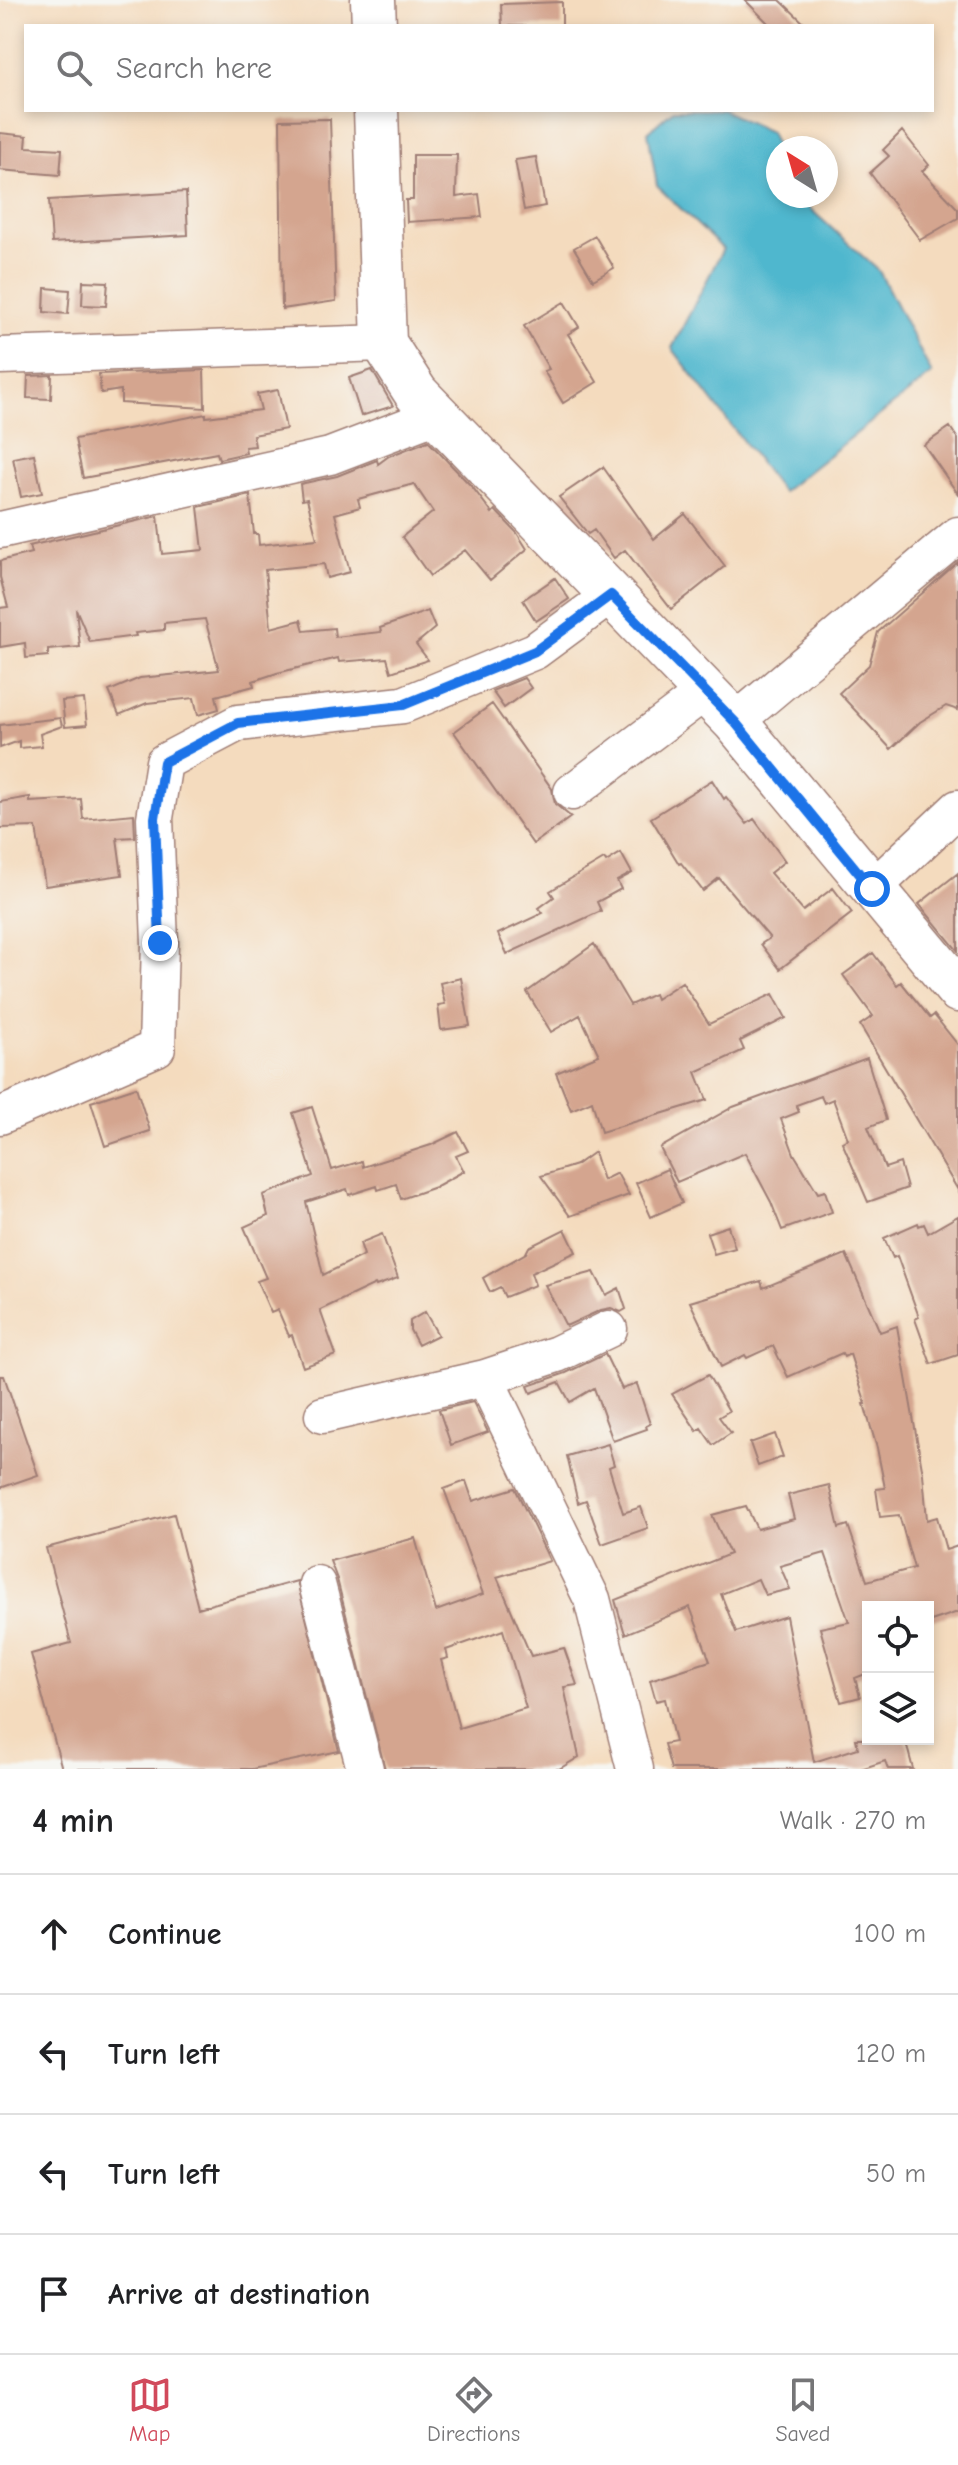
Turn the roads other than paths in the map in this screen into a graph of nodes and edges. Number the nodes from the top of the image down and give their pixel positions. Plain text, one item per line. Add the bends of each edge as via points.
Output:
1 (373, 0) edge
2 (374, 24) edge
3 (376, 112) edge
4 (384, 343) junction
5 (0, 356) edge
6 (437, 415) junction
7 (0, 530) edge
8 (958, 535) edge
9 (611, 595) junction
10 (720, 707) junction
11 (572, 792) dead end
12 (958, 808) edge
13 (872, 889) junction
14 (958, 990) edge
15 (0, 1116) edge
16 (609, 1329) dead end
17 (485, 1378) junction
18 (323, 1415) dead end
19 (317, 1584) dead end
20 (365, 1769) edge
21 (635, 1769) edge

1 - 2 main road
3 - 4 main road
4 - 5 street
4 - 6 main road
6 - 7 street via 330,456
6 - 9 main road
8 - 10 street
9 - 10 main road
9 - 15 street via 535,651 403,705 238,723 164,762 155,818 157,1048
10 - 11 street
10 - 13 main road
12 - 13 street
13 - 14 main road
16 - 17 street via 557,1354
17 - 18 street
17 - 21 street via 592,1599
19 - 20 street

